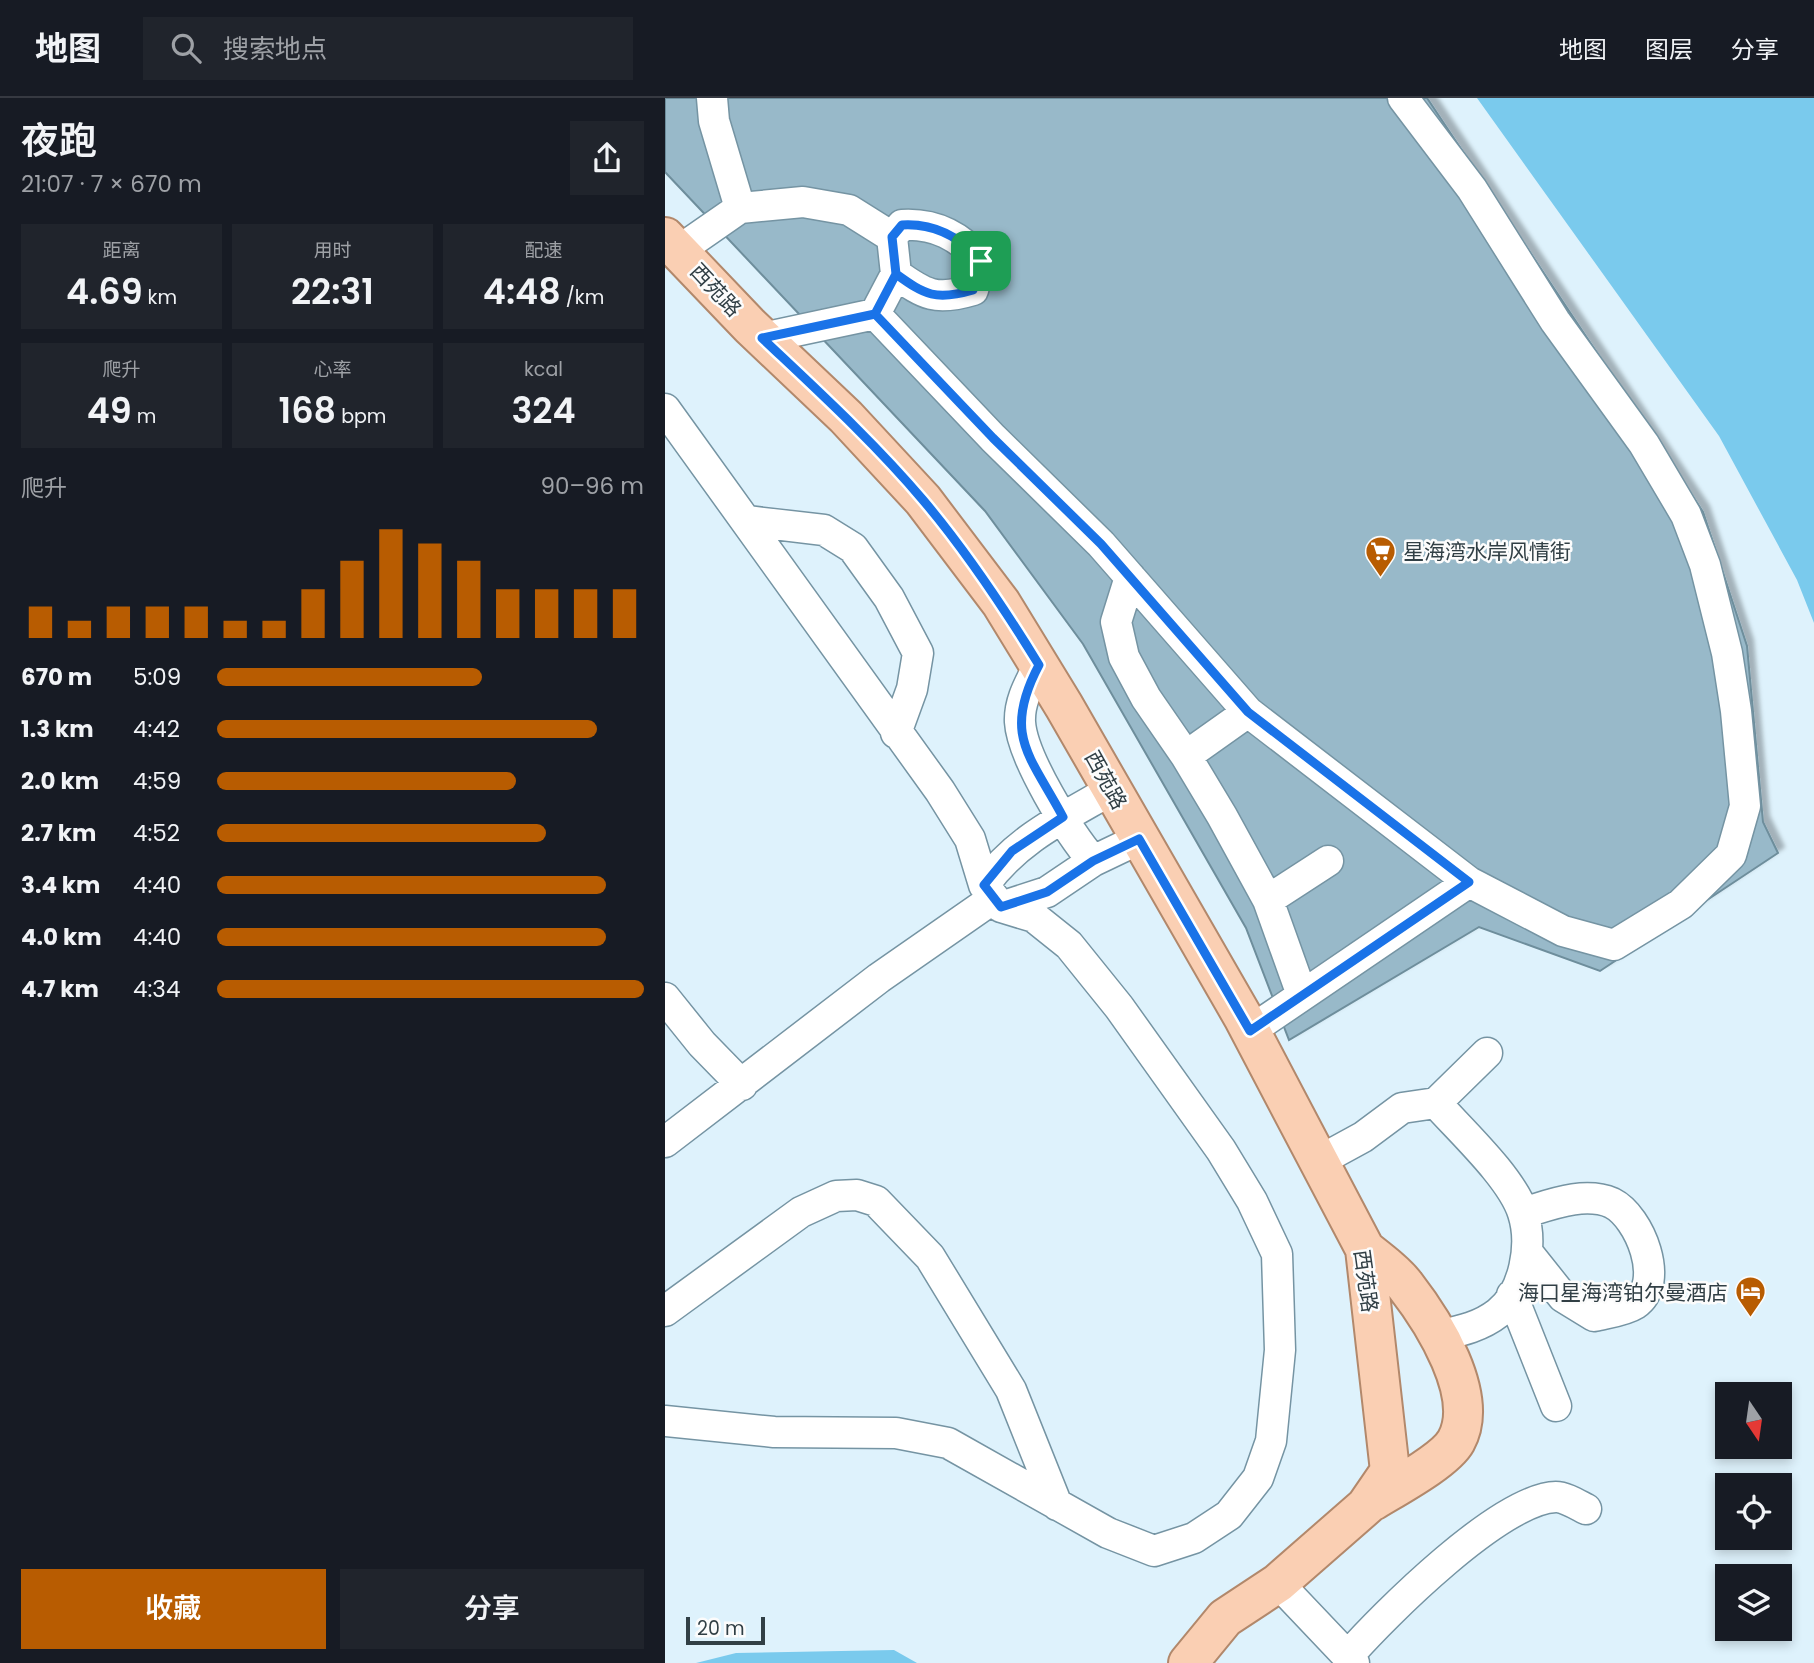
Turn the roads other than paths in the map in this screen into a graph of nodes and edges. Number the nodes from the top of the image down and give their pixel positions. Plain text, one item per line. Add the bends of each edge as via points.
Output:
1 (712, 98) edge
2 (1403, 98) edge
3 (740, 208) junction
4 (892, 237) junction
5 (672, 244) edge
6 (896, 274) junction
7 (875, 314) junction
8 (762, 338) junction
9 (665, 409) edge
10 (747, 521) junction
11 (1130, 577) junction
12 (1039, 665) junction
13 (1248, 712) junction
14 (896, 733) junction
15 (1186, 756) junction
16 (1111, 790) junction
17 (1063, 817) junction
18 (1139, 839) junction
19 (1093, 861) junction
20 (1328, 861) dead end
21 (1469, 882) junction
22 (993, 897) junction
23 (1268, 900) junction
24 (1302, 995) junction
25 (665, 998) edge
26 (1250, 1031) junction
27 (1487, 1053) dead end
28 (742, 1086) junction
29 (1436, 1103) junction
30 (665, 1142) edge
31 (1319, 1161) junction
32 (1523, 1213) junction
33 (1365, 1249) junction
34 (1528, 1253) junction
35 (1512, 1295) junction
36 (665, 1311) edge
37 (1438, 1336) junction
38 (1556, 1406) dead end
39 (665, 1422) edge
40 (1057, 1505) junction
41 (1366, 1506) junction
42 (1586, 1509) dead end
43 (1278, 1583) junction
44 (1351, 1660) edge
45 (1188, 1663) edge

1 - 3 street via 714,121
2 - 21 street via 1472,189 1555,321 1644,444 1686,515 1705,565 1727,653 1745,806 1731,855 1681,904 1614,945 1563,931
3 - 4 street via 803,202 849,210
3 - 5 street
4 - 6 street
4 - 6 street via 902,225 921,224 963,241 981,261 973,290 957,295 925,295
5 - 8 main road, 西苑路
6 - 7 street
7 - 8 street
7 - 11 street
8 - 12 main road, 西苑路 via 923,500 1001,603
9 - 10 street
10 - 14 street
10 - 14 street via 824,530 853,548 889,598 918,653 912,689
11 - 13 street
11 - 15 street via 1115,622 1123,657
12 - 16 main road, 西苑路
12 - 17 street via 1024,694 1023,740
13 - 15 street
13 - 21 street
14 - 22 street via 970,839
15 - 23 street
16 - 17 street
16 - 18 main road, 西苑路
17 - 19 street
17 - 22 street via 1012,851
18 - 19 street
18 - 26 main road, 西苑路
19 - 22 street via 1047,892
20 - 23 street
21 - 24 street
22 - 28 street
22 - 40 street via 1034,917 1069,945 1119,1007 1221,1150 1277,1254 1280,1350 1271,1441 1258,1478 1229,1515 1194,1538 1154,1551
23 - 24 street
24 - 26 street
25 - 28 street
26 - 31 main road, 西苑路
27 - 29 street
28 - 30 street
29 - 31 street via 1402,1108 1363,1138
29 - 32 street via 1500,1174
31 - 33 main road, 西苑路
32 - 34 street
32 - 34 street via 1579,1198 1613,1203 1648,1250 1648,1286 1636,1304 1594,1316 1563,1297
33 - 37 main road via 1404,1283
33 - 41 main road, 西苑路 via 1390,1471
34 - 35 street
35 - 37 street via 1500,1312 1479,1324
35 - 38 street
36 - 40 street via 801,1212 836,1196 857,1195 876,1201 930,1257 1011,1390
37 - 41 main road via 1457,1374 1465,1413 1456,1443 1425,1469
39 - 40 street via 774,1432 896,1433 948,1443
41 - 43 main road, 西苑路
42 - 44 street via 1558,1497 1538,1502 1471,1539 1380,1621
43 - 44 street
43 - 45 main road, 西苑路 via 1225,1618

